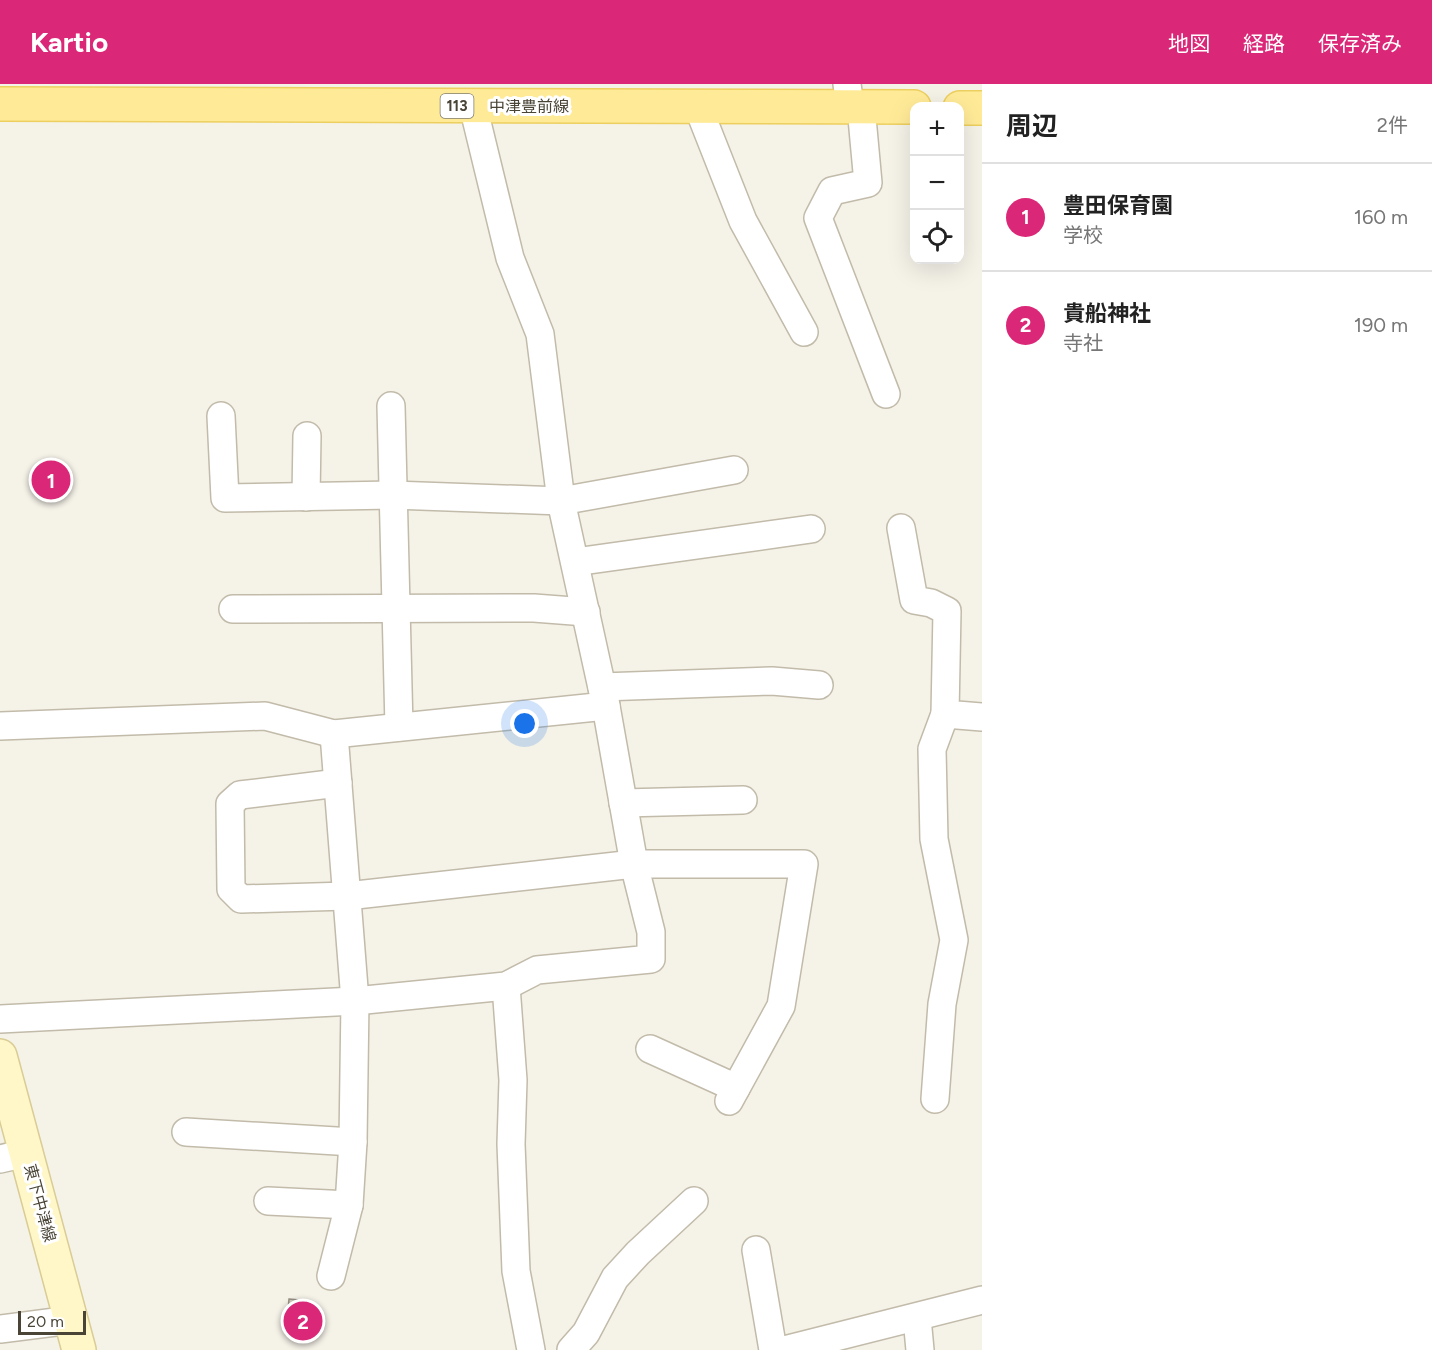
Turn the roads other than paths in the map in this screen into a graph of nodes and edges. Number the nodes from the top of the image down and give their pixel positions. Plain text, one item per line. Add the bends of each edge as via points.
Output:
1 (400, 95) edge
2 (852, 100) edge
3 (0, 104) edge
4 (473, 106) junction
5 (910, 106) edge
6 (698, 107) junction
7 (964, 108) edge
8 (982, 108) edge
9 (804, 332) dead end
10 (886, 394) dead end
11 (391, 406) dead end
12 (221, 416) dead end
13 (307, 436) dead end
14 (734, 470) dead end
15 (393, 495) junction
16 (306, 497) junction
17 (561, 501) junction
18 (901, 528) dead end
19 (811, 529) dead end
20 (574, 562) junction
21 (232, 609) dead end
22 (396, 609) junction
23 (586, 612) junction
24 (819, 685) dead end
25 (604, 696) junction
26 (945, 714) junction
27 (982, 717) edge
28 (0, 726) edge
29 (399, 727) junction
30 (334, 734) junction
31 (338, 783) junction
32 (743, 800) dead end
33 (623, 802) junction
34 (634, 864) junction
35 (347, 896) junction
36 (506, 986) junction
37 (355, 1002) junction
38 (0, 1019) edge
39 (650, 1049) dead end
40 (0, 1056) edge
41 (935, 1099) dead end
42 (186, 1132) dead end
43 (353, 1142) junction
44 (13, 1156) edge
45 (268, 1201) dead end
46 (694, 1201) dead end
47 (349, 1205) junction
48 (756, 1250) dead end
49 (331, 1276) dead end
50 (982, 1300) edge
51 (917, 1318) junction
52 (0, 1329) edge
53 (75, 1335) edge
54 (811, 1347) edge
55 (531, 1350) edge
56 (571, 1350) edge
57 (773, 1350) edge
58 (784, 1350) edge
59 (920, 1350) edge

1 - 3 main road, 中津豊前線 / 113
1 - 4 main road, 中津豊前線 / 113
2 - 5 main road, 中津豊前線 / 113
2 - 6 main road, 中津豊前線 / 113
2 - 10 street via 868,183 832,191 818,218
4 - 6 main road, 中津豊前線 / 113
4 - 17 street via 510,258 540,334
6 - 9 street via 743,220
7 - 8 main road
11 - 15 street
12 - 16 street via 225,498
13 - 16 street
14 - 17 street
15 - 16 street
15 - 17 street
15 - 22 street
17 - 20 street
18 - 26 street via 915,600 947,610
19 - 20 street
20 - 23 street
21 - 22 street
22 - 23 street via 534,608
22 - 29 street
23 - 25 street
24 - 25 street via 772,681
25 - 29 street
25 - 33 street
26 - 27 street
26 - 41 street via 932,749 934,839 954,940 942,1004
28 - 30 street via 265,716
29 - 30 street
30 - 31 street
31 - 35 street
31 - 35 street via 240,795 235,799 230,804 231,889 241,899
32 - 33 street
33 - 34 street
34 - 35 street
34 - 36 street via 651,932 651,959 537,970
34 - 39 street via 804,864 781,1006 733,1094
35 - 37 street
36 - 37 street
36 - 55 street via 513,1080 516,1271
37 - 38 street
37 - 43 street
40 - 44 main road, 東下中津線
42 - 43 street
43 - 47 street
44 - 53 main road, 東下中津線
45 - 47 street
46 - 56 street via 615,1278 586,1333
47 - 49 street
48 - 57 street
50 - 51 street
51 - 54 street
51 - 59 street
52 - 53 street
54 - 58 street

